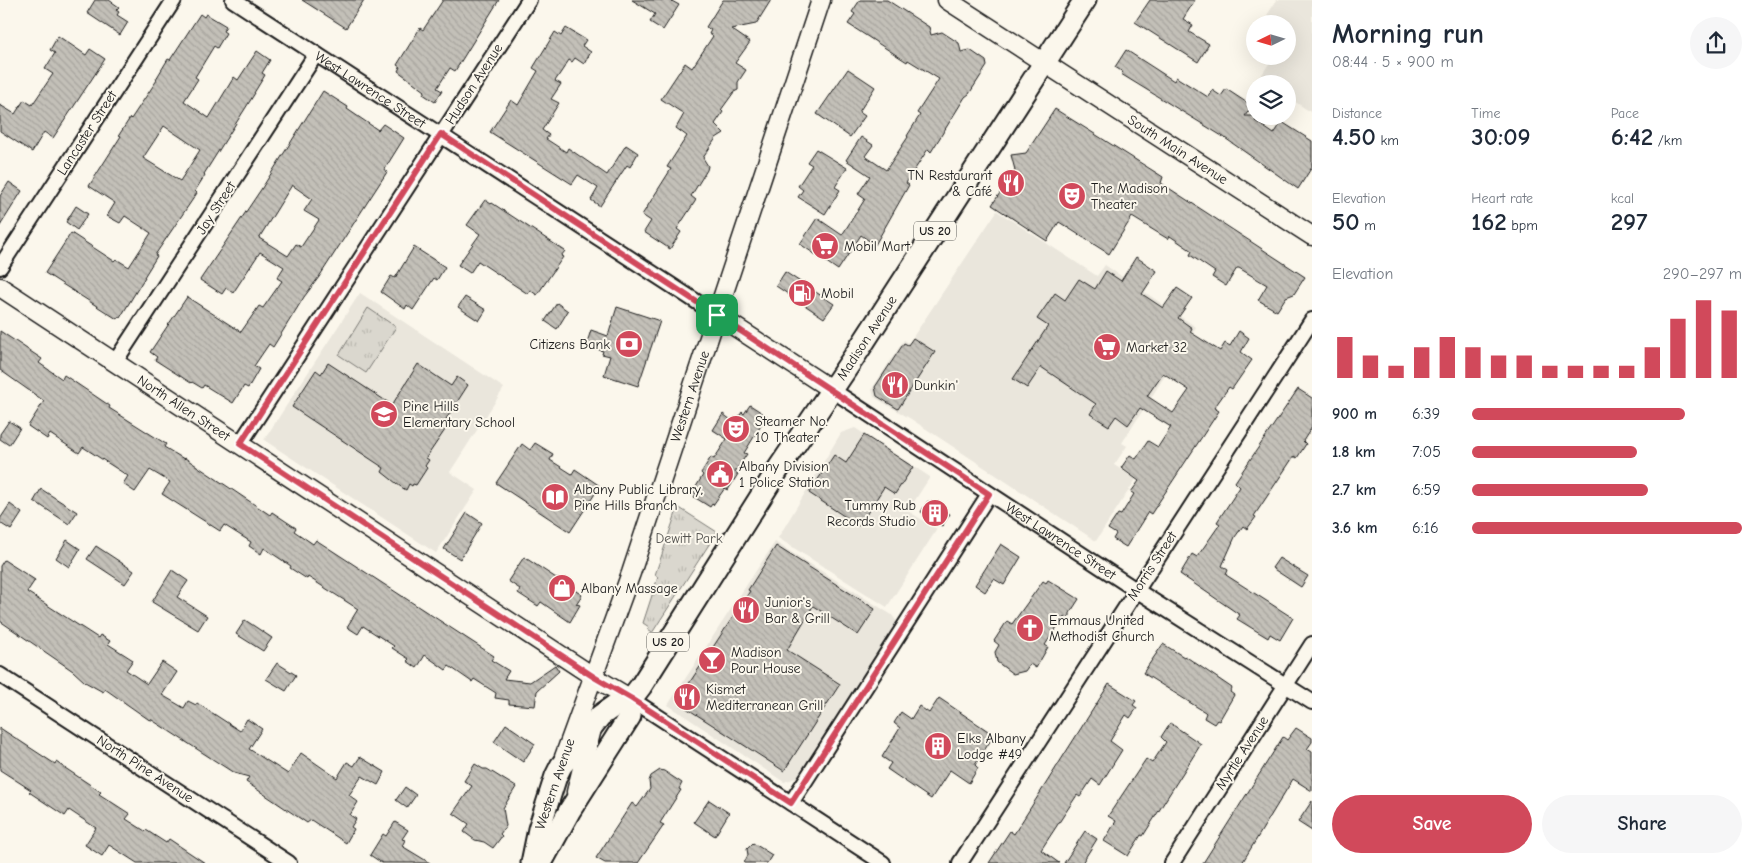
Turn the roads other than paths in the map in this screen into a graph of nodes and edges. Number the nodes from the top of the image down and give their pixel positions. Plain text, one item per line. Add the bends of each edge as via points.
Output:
1 (174, 0) edge
2 (233, 0) edge
3 (529, 0) edge
4 (821, 0) edge
5 (947, 0) edge
6 (1085, 0) edge
7 (316, 54) junction
8 (1044, 63) junction
9 (441, 134) junction
10 (1312, 236) edge
11 (0, 267) edge
12 (0, 287) edge
13 (717, 315) junction
14 (1312, 320) edge
15 (115, 362) junction
16 (832, 390) junction
17 (240, 444) junction
18 (989, 494) junction
19 (1136, 590) junction
20 (1312, 644) edge
21 (0, 675) edge
22 (594, 677) junction
23 (1286, 685) junction
24 (632, 699) junction
25 (1312, 702) edge
26 (594, 723) junction
27 (556, 776) junction
28 (791, 803) junction
29 (570, 810) junction
30 (289, 863) edge
31 (532, 863) edge
32 (541, 863) edge
33 (884, 863) edge
34 (960, 863) edge
35 (1172, 863) edge

1 - 11 street, Lancaster Street
2 - 7 street, West Lawrence Street
3 - 9 street, Hudson Avenue
4 - 13 street, Western Avenue
5 - 8 street, South Main Avenue
6 - 8 main road, Madison Avenue / US 20
7 - 9 street, West Lawrence Street
7 - 15 street, Jay Street
8 - 10 street, South Main Avenue
8 - 16 main road, Madison Avenue / US 20
9 - 13 street, West Lawrence Street
9 - 17 street, Hudson Avenue
12 - 15 street, North Allen Street
13 - 16 street, West Lawrence Street
13 - 22 street, Western Avenue
14 - 19 street, Morris Street
15 - 17 street, North Allen Street
16 - 18 street, West Lawrence Street
16 - 24 main road, Madison Avenue / US 20
17 - 22 street, North Allen Street
18 - 19 street, West Lawrence Street
18 - 28 street
19 - 23 street, West Lawrence Street
19 - 34 street, Morris Street
20 - 23 street, Myrtle Avenue
21 - 30 street, North Pine Avenue
22 - 24 street, North Allen Street
22 - 26 street, Western Avenue
22 - 27 street, Western Avenue
23 - 25 street, West Lawrence Street
23 - 35 street, Myrtle Avenue
24 - 26 main road via 614,706
24 - 28 street
24 - 29 main road, Madison Avenue / US 20 via 630,716
26 - 27 main road
26 - 29 street, Western Avenue
27 - 31 main road, Western Avenue
28 - 33 street
29 - 32 main road, Western Avenue / US 20

